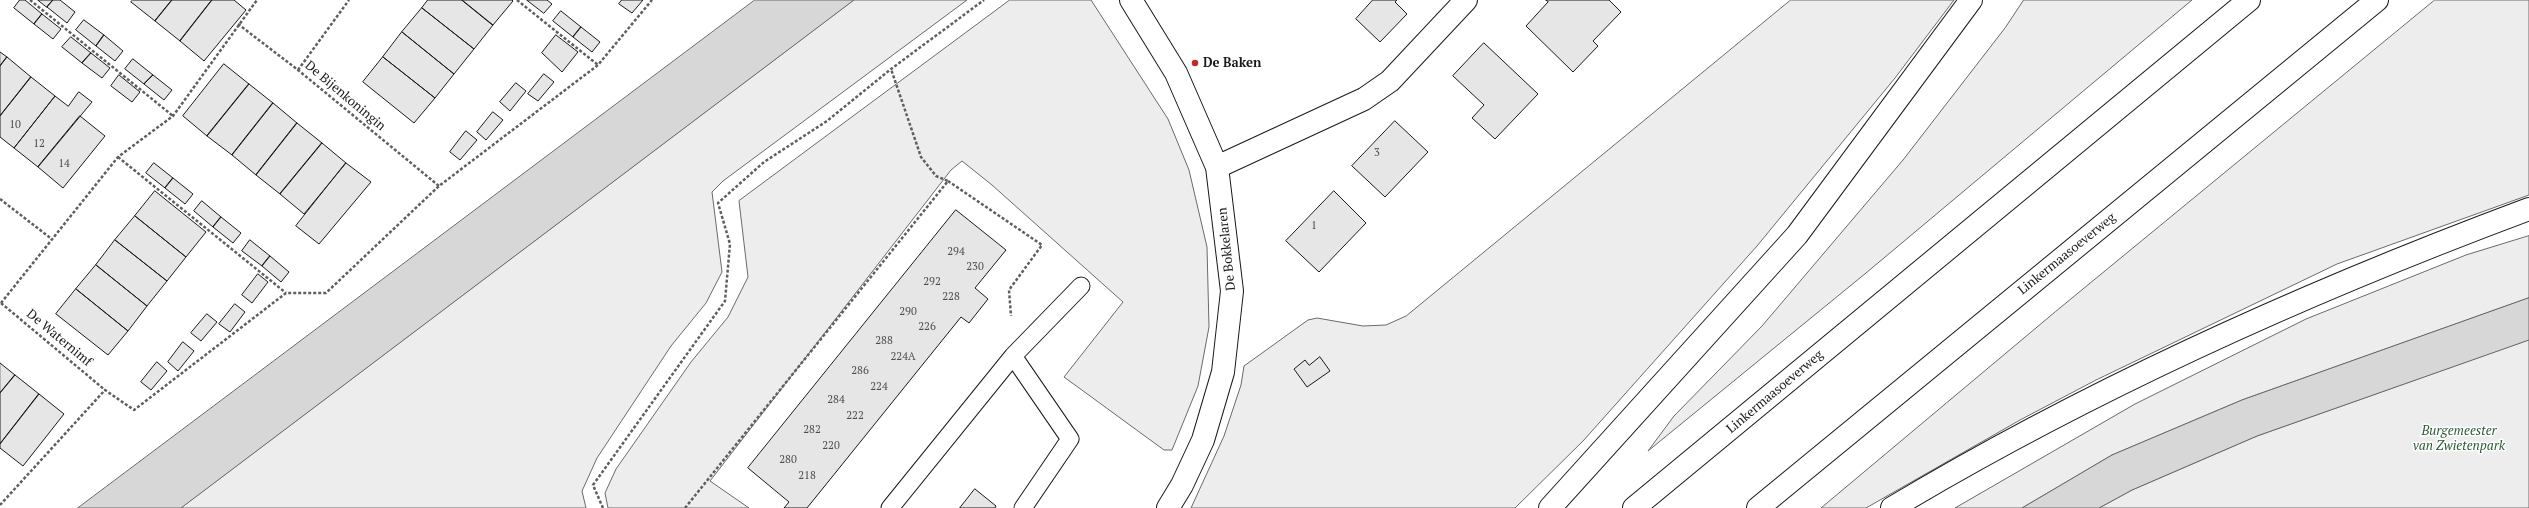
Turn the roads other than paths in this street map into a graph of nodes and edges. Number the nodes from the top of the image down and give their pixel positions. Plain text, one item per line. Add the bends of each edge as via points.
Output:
1 (1131, 0) edge
2 (1466, 0) edge
3 (1971, 0) edge
4 (2249, 0) edge
5 (2377, 0) edge
6 (1217, 167) junction
7 (2529, 209) edge
8 (1081, 286) dead end
9 (1013, 356) junction
10 (890, 508) edge
11 (1023, 508) edge
12 (1168, 508) edge
13 (1550, 508) edge
14 (1634, 508) edge
15 (1758, 508) edge
16 (1892, 508) edge

1 - 6 main road, De Bokkelaren via 1176,73
2 - 6 main road via 1390,81 1364,99
3 - 13 main road via 1798,235
4 - 14 main road, Linkermaasoeverweg
5 - 15 main road, Linkermaasoeverweg
6 - 12 main road, De Bokkelaren via 1232,291 1223,372 1203,440 1182,486
7 - 16 main road via 2351,278 2238,328 2112,388 1956,470
8 - 9 lane
9 - 10 lane
9 - 11 lane via 1070,439

